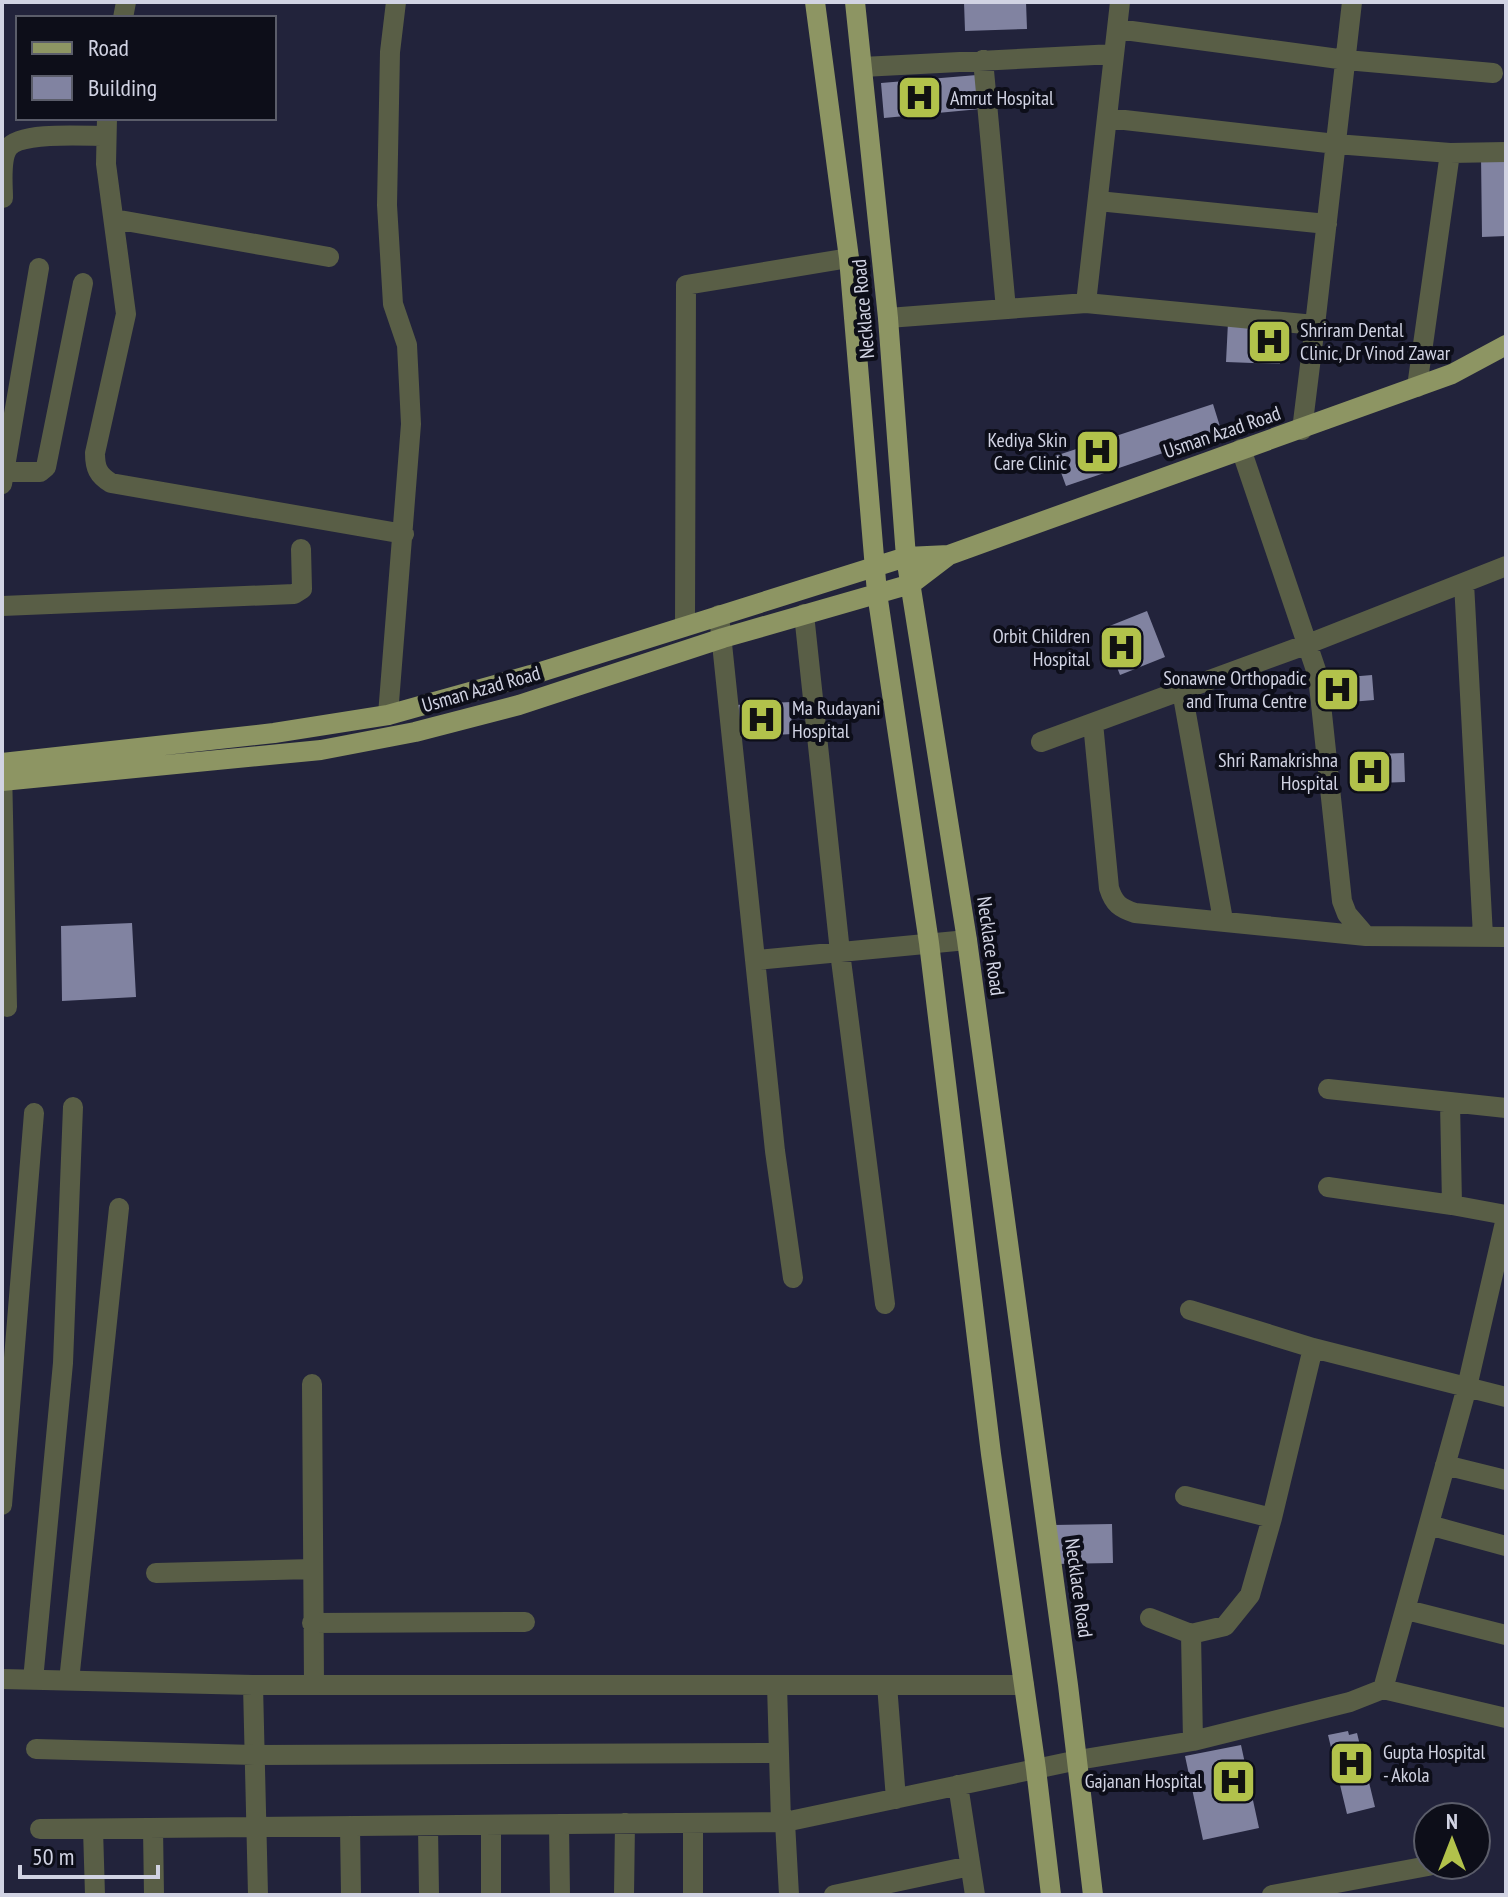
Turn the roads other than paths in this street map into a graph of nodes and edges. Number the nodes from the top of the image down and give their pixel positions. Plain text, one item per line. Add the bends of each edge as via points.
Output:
1 (396, 2) edge
2 (815, 2) edge
3 (855, 2) edge
4 (1120, 2) edge
5 (1352, 2) edge
6 (1117, 29) junction
7 (1114, 54) junction
8 (983, 60) junction
9 (1346, 60) junction
10 (862, 67) junction
11 (1493, 73) dead end
12 (1107, 118) junction
13 (106, 127) edge
14 (1336, 144) junction
15 (1506, 152) edge
16 (1450, 153) junction
17 (3, 198) edge
18 (1098, 201) junction
19 (114, 219) junction
20 (1327, 224) junction
21 (329, 257) dead end
22 (849, 258) junction
23 (39, 268) dead end
24 (83, 283) dead end
25 (1086, 303) junction
26 (1006, 309) junction
27 (888, 318) junction
28 (1315, 325) junction
29 (1506, 345) edge
30 (1417, 387) junction
31 (1302, 430) junction
32 (1241, 449) junction
33 (3, 478) edge
34 (404, 534) junction
35 (301, 549) dead end
36 (949, 555) junction
37 (906, 557) junction
38 (875, 566) junction
39 (1506, 566) edge
40 (1464, 583) junction
41 (911, 584) junction
42 (877, 593) junction
43 (2, 606) edge
44 (804, 614) junction
45 (719, 615) junction
46 (685, 626) junction
47 (723, 638) junction
48 (1308, 644) junction
49 (1182, 691) junction
50 (388, 715) junction
51 (1093, 723) junction
52 (1041, 742) dead end
53 (2, 766) edge
54 (2, 781) edge
55 (1223, 920) junction
56 (1366, 936) junction
57 (1483, 936) junction
58 (1506, 937) edge
59 (967, 940) junction
60 (929, 943) junction
61 (840, 952) junction
62 (757, 960) junction
63 (7, 1007) dead end
64 (1328, 1089) dead end
65 (1450, 1102) junction
66 (73, 1107) dead end
67 (1506, 1108) edge
68 (34, 1113) dead end
69 (1328, 1187) dead end
70 (1452, 1205) junction
71 (119, 1208) dead end
72 (1506, 1216) edge
73 (793, 1278) dead end
74 (885, 1304) dead end
75 (1190, 1310) dead end
76 (1313, 1348) junction
77 (312, 1384) dead end
78 (1467, 1387) junction
79 (1506, 1397) edge
80 (1445, 1465) junction
81 (1506, 1480) edge
82 (1185, 1496) dead end
83 (2, 1505) edge
84 (1272, 1518) junction
85 (1429, 1525) junction
86 (1506, 1546) edge
87 (313, 1569) junction
88 (156, 1573) dead end
89 (1407, 1610) junction
90 (1150, 1618) dead end
91 (525, 1622) dead end
92 (312, 1623) junction
93 (1191, 1634) junction
94 (1506, 1635) edge
95 (2, 1679) edge
96 (33, 1680) junction
97 (69, 1681) junction
98 (314, 1684) junction
99 (253, 1685) junction
100 (777, 1685) junction
101 (887, 1685) junction
102 (1024, 1685) junction
103 (1383, 1689) junction
104 (1506, 1718) edge
105 (1193, 1741) junction
106 (36, 1749) dead end
107 (779, 1753) junction
108 (254, 1755) junction
109 (1078, 1760) junction
110 (1036, 1769) junction
111 (958, 1785) junction
112 (896, 1799) junction
113 (783, 1822) junction
114 (625, 1823) junction
115 (693, 1823) junction
116 (559, 1824) junction
117 (491, 1825) junction
118 (350, 1826) junction
119 (428, 1826) junction
120 (254, 1827) junction
121 (153, 1828) junction
122 (40, 1829) dead end
123 (93, 1829) junction
124 (970, 1866) junction
125 (1412, 1869) edge
126 (95, 1895) edge
127 (154, 1895) edge
128 (258, 1895) edge
129 (351, 1895) edge
130 (429, 1895) edge
131 (491, 1895) edge
132 (560, 1895) edge
133 (624, 1895) edge
134 (693, 1895) edge
135 (789, 1895) edge
136 (834, 1895) edge
137 (975, 1895) edge
138 (1051, 1895) edge
139 (1093, 1895) edge
140 (1272, 1895) edge

1 - 34 street via 387,205 393,304 409,365
2 - 22 main road, Necklace Road
3 - 10 main road, Necklace Road
4 - 6 street
5 - 9 street
6 - 7 street
6 - 9 street
7 - 8 street
7 - 12 street
8 - 10 street
8 - 26 street
9 - 11 street
9 - 14 street
10 - 27 main road, Necklace Road
12 - 14 street
12 - 18 street
13 - 17 street via 14,144 5,156
13 - 19 street
14 - 16 street
14 - 20 street
15 - 16 street
16 - 30 street
18 - 20 street
18 - 25 street
19 - 21 street
19 - 34 street via 126,314 95,453 100,476 111,483
20 - 28 street
22 - 38 main road, Necklace Road
22 - 46 street via 686,285
23 - 33 street
24 - 33 street via 46,467
25 - 26 street
25 - 28 street
26 - 27 street
27 - 37 main road, Necklace Road
28 - 31 street
29 - 30 main road, Usman Azad Road
30 - 31 main road, Usman Azad Road
31 - 32 main road, Usman Azad Road
32 - 36 main road, Usman Azad Road
32 - 48 street
34 - 50 street
35 - 43 street via 302,589 294,594
36 - 37 main road, Usman Azad Road
36 - 41 main road, Usman Azad Road
37 - 38 main road, Usman Azad Road
37 - 41 main road, Necklace Road
38 - 42 main road, Necklace Road
38 - 45 main road, Usman Azad Road
39 - 40 street
40 - 48 street
40 - 57 street
41 - 42 main road, Usman Azad Road
41 - 59 main road, Necklace Road
42 - 44 main road, Usman Azad Road
42 - 60 main road, Necklace Road
44 - 47 main road, Usman Azad Road
44 - 61 street
45 - 46 main road, Usman Azad Road
45 - 47 street
46 - 50 main road, Usman Azad Road
47 - 54 main road, Usman Azad Road via 519,705 415,732 321,750
47 - 62 street
48 - 49 street
48 - 56 street via 1318,676 1342,901
49 - 51 street
49 - 55 street
50 - 53 main road, Usman Azad Road
51 - 52 street
51 - 55 street via 1112,899 1135,913
53 - 54 street
54 - 63 street
55 - 56 street
56 - 57 street
57 - 58 street
59 - 60 street
59 - 109 main road, Necklace Road
60 - 61 street
60 - 102 main road, Necklace Road
61 - 62 street
61 - 74 street
62 - 73 street
64 - 65 street
65 - 67 street
65 - 70 street
66 - 96 street via 63,1363
68 - 83 street
69 - 70 street
70 - 72 street
71 - 97 street
72 - 78 street
75 - 76 street
76 - 78 street
76 - 84 street
77 - 87 street
78 - 79 street
78 - 80 street
80 - 81 street
80 - 85 street
82 - 84 street
84 - 93 street via 1250,1595 1225,1626
85 - 86 street
85 - 89 street
87 - 88 street
87 - 92 street
89 - 94 street
89 - 103 street
90 - 93 street
91 - 92 street
92 - 98 street
93 - 105 street
95 - 96 street
96 - 97 street
97 - 99 street
98 - 99 street
98 - 100 street
99 - 108 street
100 - 101 street
100 - 107 street
101 - 102 street
101 - 112 street
102 - 110 main road, Necklace Road
103 - 104 street
103 - 105 street
105 - 109 street
106 - 108 street
107 - 108 street
107 - 113 street
108 - 120 street
109 - 110 street
109 - 139 main road, Necklace Road
110 - 111 street
110 - 138 main road, Necklace Road
111 - 112 street
111 - 124 street
112 - 113 street
113 - 115 street
113 - 135 street
114 - 115 street
114 - 116 street
114 - 133 street
115 - 134 street
116 - 117 street
116 - 132 street
117 - 119 street
117 - 131 street
118 - 119 street
118 - 120 street
118 - 129 street
119 - 130 street
120 - 121 street
120 - 128 street
121 - 123 street
121 - 127 street
122 - 123 street
123 - 126 street
124 - 136 street
124 - 137 street
125 - 140 street

